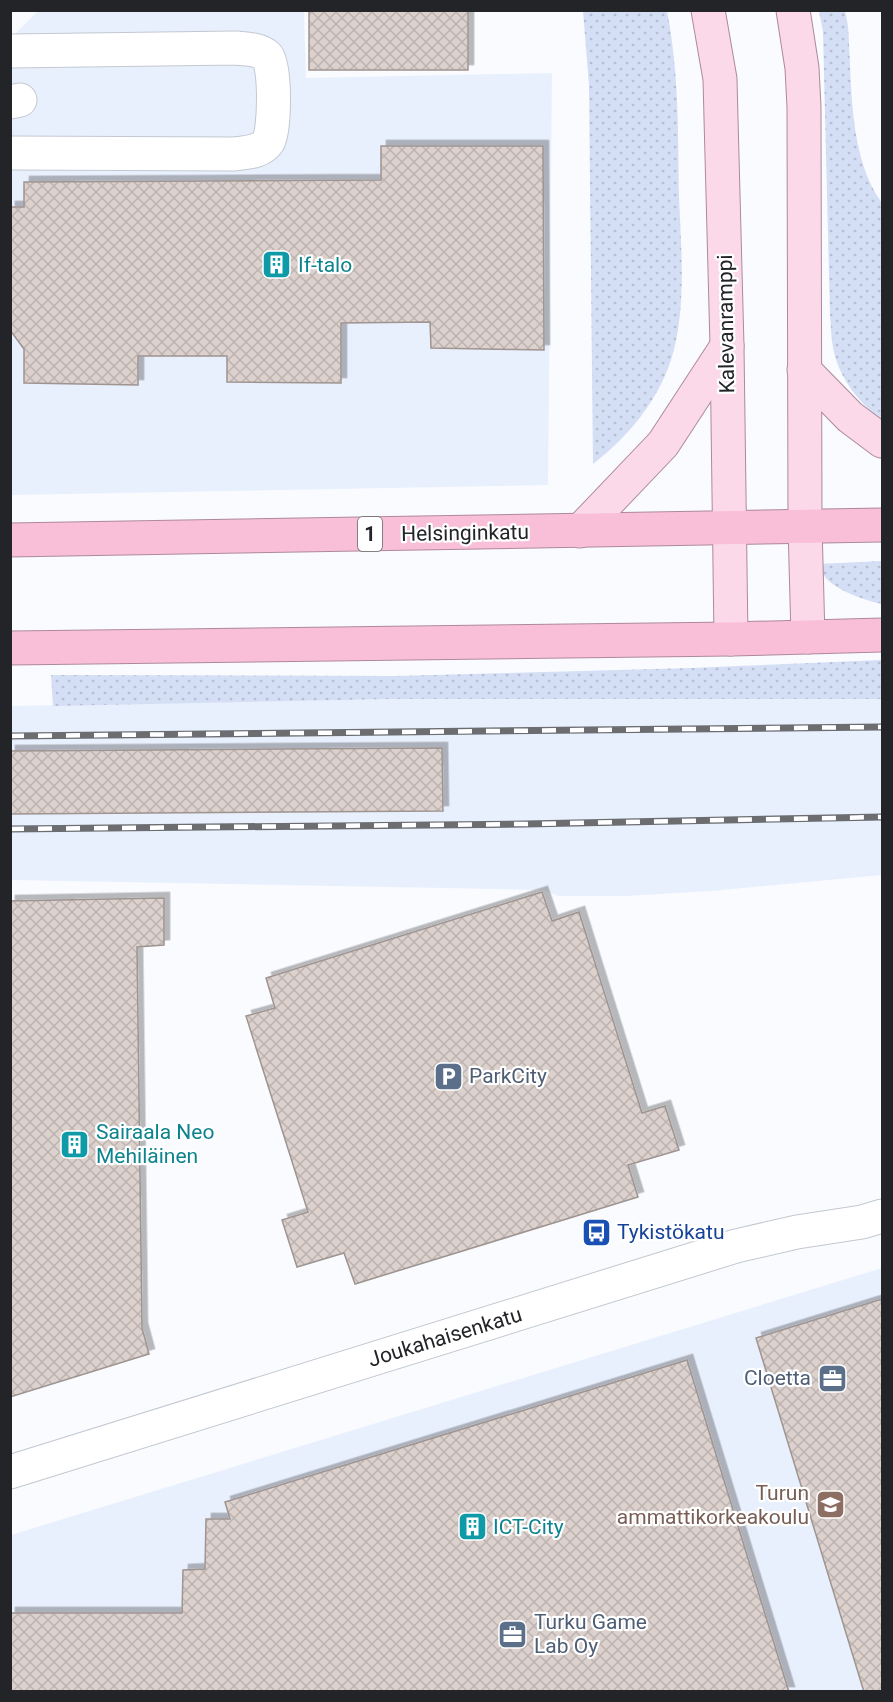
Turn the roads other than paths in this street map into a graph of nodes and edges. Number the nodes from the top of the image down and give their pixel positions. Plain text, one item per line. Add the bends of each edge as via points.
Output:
1 (708, 10) edge
2 (793, 10) edge
3 (10, 51) edge
4 (10, 153) edge
5 (727, 346) junction
6 (804, 370) junction
7 (882, 441) edge
8 (882, 525) edge
9 (805, 526) junction
10 (729, 528) junction
11 (580, 531) junction
12 (10, 540) edge
13 (882, 635) edge
14 (808, 638) junction
15 (731, 639) junction
16 (10, 648) edge
17 (882, 1216) edge
18 (10, 1472) edge

1 - 5 main road, Kalevanramppi via 720,79
2 - 6 main road via 804,107
3 - 4 street via 236,48 262,53 273,70 272,134 257,151
5 - 10 main road, Kalevanramppi
5 - 11 main road via 663,444
6 - 7 main road via 844,411
6 - 9 main road
8 - 9 highway, Helsinginkatu / 1
9 - 10 highway, Helsinginkatu / 1
9 - 14 main road
10 - 11 highway, Helsinginkatu / 1
10 - 15 main road, Kalevanramppi
11 - 12 highway, Helsinginkatu / 1
13 - 14 highway
14 - 15 highway
15 - 16 highway
17 - 18 street, Joukahaisenkatu via 736,1246

